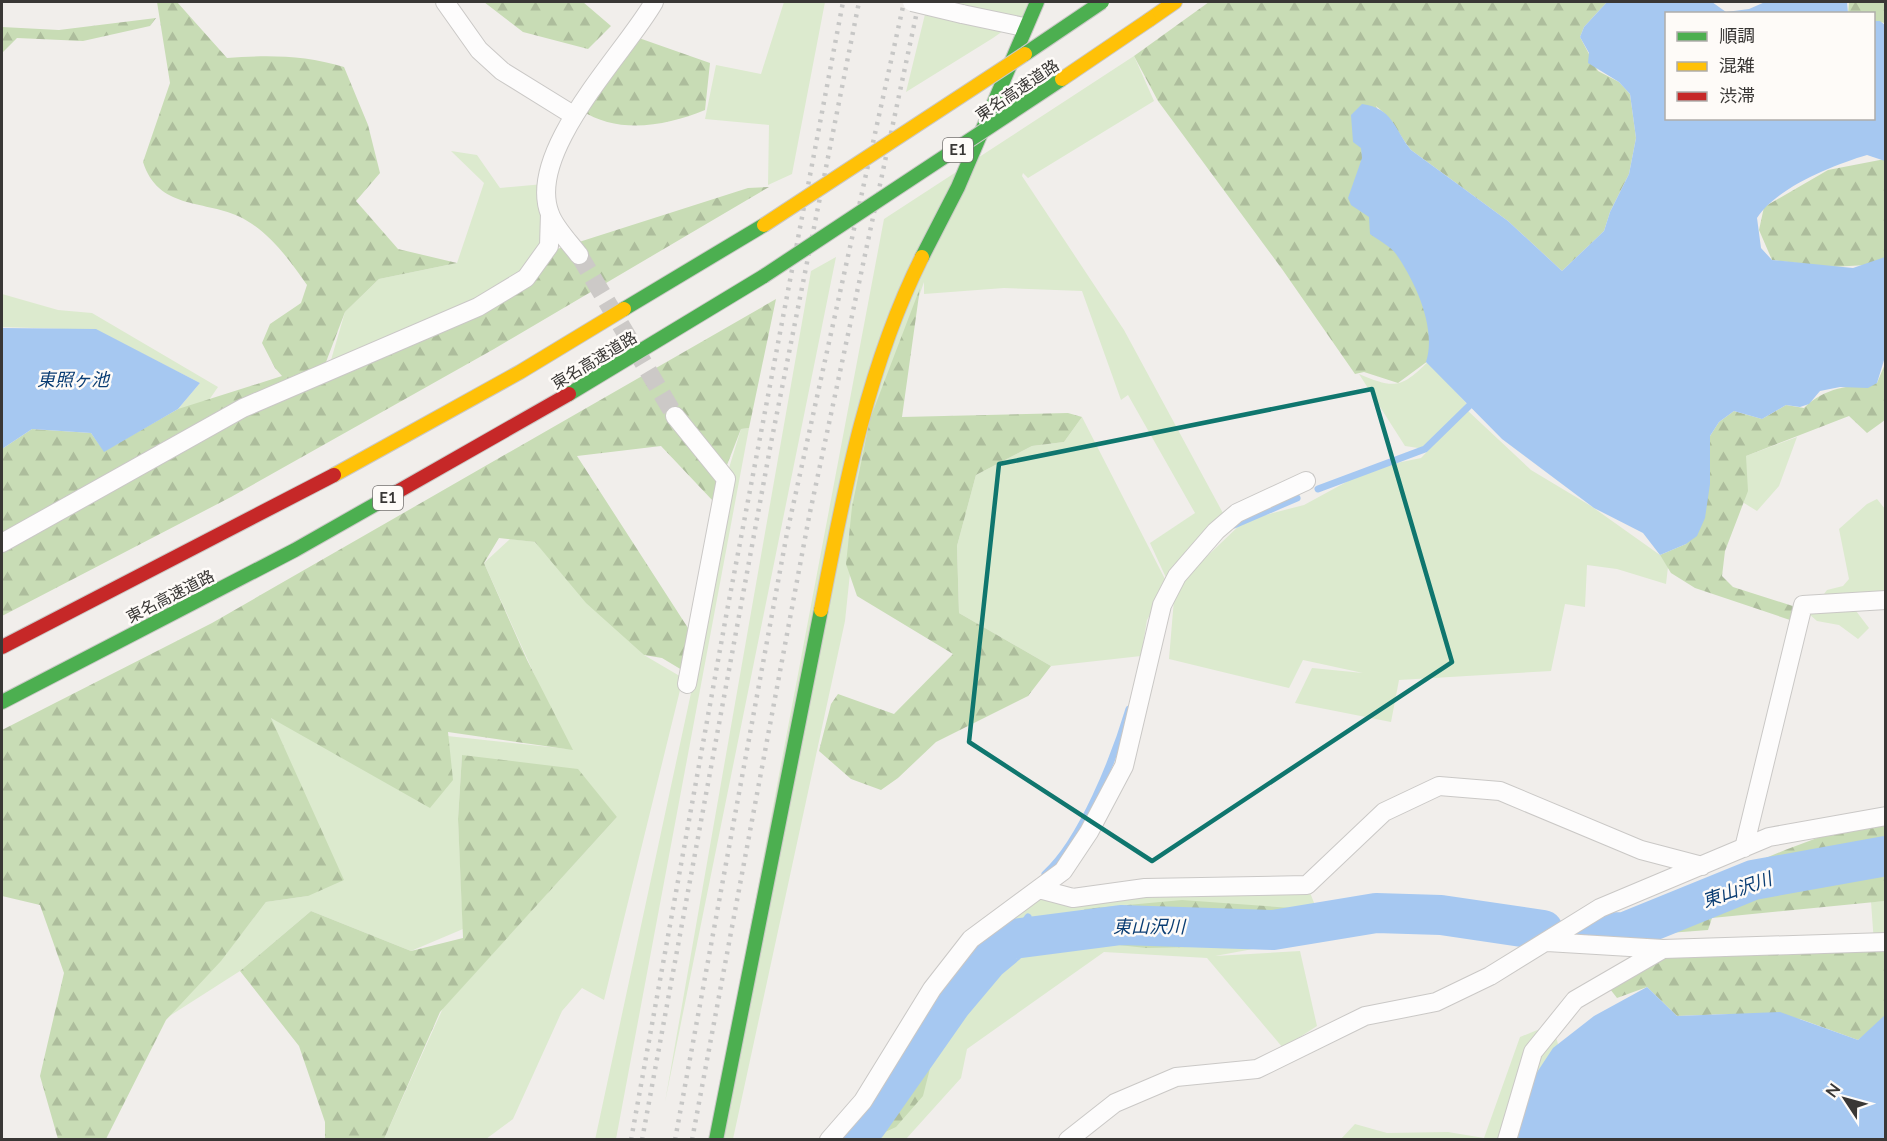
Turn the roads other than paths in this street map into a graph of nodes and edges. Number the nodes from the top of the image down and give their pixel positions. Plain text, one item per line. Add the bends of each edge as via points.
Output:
1 (445, 2) edge
2 (654, 2) edge
3 (912, 2) edge
4 (1037, 2) edge
5 (1102, 2) edge
6 (1175, 2) edge
7 (1024, 27) junction
8 (573, 115) junction
9 (550, 214) junction
10 (579, 255) tunnel mouth
11 (675, 416) tunnel mouth
12 (1306, 481) dead end
13 (2, 543) edge
14 (1886, 600) edge
15 (2, 646) edge
16 (687, 684) dead end
17 (2, 702) edge
18 (1886, 816) edge
19 (1744, 848) junction
20 (1702, 866) junction
21 (1039, 889) junction
22 (1547, 942) junction
23 (1886, 942) edge
24 (1663, 949) junction
25 (716, 1140) edge
26 (829, 1140) edge
27 (1068, 1140) edge
28 (1507, 1140) edge

1 - 8 street via 479,50 502,70
2 - 8 street
3 - 7 street, bridge
4 - 7 main road
5 - 15 main road, 東名高速道路 / E1, bridge via 764,225 520,372 298,495
6 - 17 main road, 東名高速道路 / E1, bridge via 945,159 605,374 295,550
7 - 25 main road via 958,187 918,266 872,383 838,522
8 - 9 street via 544,184
9 - 10 street
9 - 13 street via 549,246 526,278 487,301 243,408
11 - 16 street via 726,478
12 - 21 street via 1237,513 1176,576 1161,605 1124,766 1063,871
14 - 19 street via 1803,605
18 - 19 street via 1769,837
19 - 20 street
20 - 21 street via 1641,850 1500,791 1439,786 1384,812 1307,885 1145,888 1073,898
20 - 22 street via 1599,908
21 - 26 street via 971,939 932,988 863,1101
22 - 24 street
22 - 27 street via 1436,1002 1365,1016 1257,1069 1176,1077 1115,1103
23 - 24 street
24 - 28 street via 1575,1000 1533,1052

